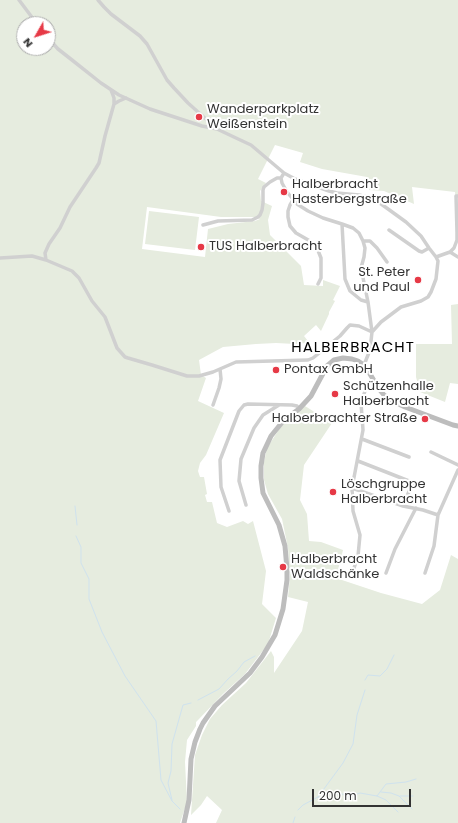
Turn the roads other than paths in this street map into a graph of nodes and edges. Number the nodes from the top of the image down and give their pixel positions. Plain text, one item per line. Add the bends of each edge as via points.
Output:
1 (19, 0) edge
2 (98, 0) edge
3 (31, 16) edge
4 (56, 47) edge
5 (111, 90) junction
6 (126, 98) junction
7 (114, 104) junction
8 (217, 129) junction
9 (284, 173) junction
10 (281, 178) junction
11 (458, 196) edge
12 (293, 200) junction
13 (342, 224) junction
14 (203, 225) dead end
15 (389, 230) dead end
16 (363, 241) junction
17 (429, 248) junction
18 (450, 252) junction
19 (436, 257) junction
20 (458, 257) edge
21 (0, 258) edge
22 (46, 260) junction
23 (387, 262) dead end
24 (318, 284) dead end
25 (368, 302) junction
26 (372, 332) junction
27 (364, 365) junction
28 (220, 369) junction
29 (373, 379) junction
30 (280, 405) junction
31 (213, 406) dead end
32 (299, 408) junction
33 (458, 426) edge
34 (362, 439) junction
35 (431, 452) dead end
36 (409, 457) dead end
37 (358, 461) junction
38 (458, 465) edge
39 (458, 470) edge
40 (352, 488) junction
41 (246, 505) dead end
42 (403, 506) junction
43 (416, 508) junction
44 (229, 511) dead end
45 (438, 515) junction
46 (353, 571) dead end
47 (386, 573) dead end
48 (425, 573) dead end
49 (184, 823) edge

1 - 3 street
2 - 8 street via 148,44 167,80
4 - 5 street
5 - 6 street
5 - 7 street
6 - 7 street
6 - 8 street via 150,109
7 - 22 street via 99,163 49,244 45,253
8 - 9 street via 251,145
9 - 10 street
9 - 17 street via 329,192 367,197 377,201 411,226
10 - 12 street
10 - 14 street via 264,187 262,210 258,217 252,220 218,221
11 - 18 street via 457,240
12 - 13 street via 314,215
12 - 24 street via 288,211 290,226 317,248 321,258 321,278
13 - 16 street via 355,229
13 - 25 street via 345,279 350,291
15 - 17 street via 419,251
16 - 23 street via 370,241
16 - 25 street via 365,248 361,268
17 - 19 street
18 - 19 street
18 - 20 street
19 - 26 street via 436,279 428,297 396,310
21 - 22 street via 30,256
22 - 28 street via 68,269 80,278 89,296 105,317 117,348 125,357 187,376 199,376
25 - 26 street
26 - 27 street via 370,350
26 - 28 street via 350,325 308,360 236,362
27 - 29 main road
27 - 32 main road via 348,358 334,360 327,366 311,396
28 - 31 street via 221,379
29 - 33 main road via 384,395 392,401
29 - 34 street via 367,384 361,403
30 - 32 street via 294,405
30 - 41 street via 263,415 254,428 241,459 239,481
30 - 44 street via 248,404 239,411 220,460 221,487
32 - 49 main road via 284,420 271,436 261,461 260,472 266,500 283,538 287,569 283,609 269,646 250,673 215,706 200,729 191,759 189,800
34 - 36 street
34 - 37 street
35 - 38 street
37 - 40 street
37 - 42 street via 410,481 412,484
39 - 45 street
40 - 42 street
40 - 46 street via 353,511 360,535 358,556
42 - 43 street
43 - 45 street
43 - 47 street
45 - 48 street via 434,546

